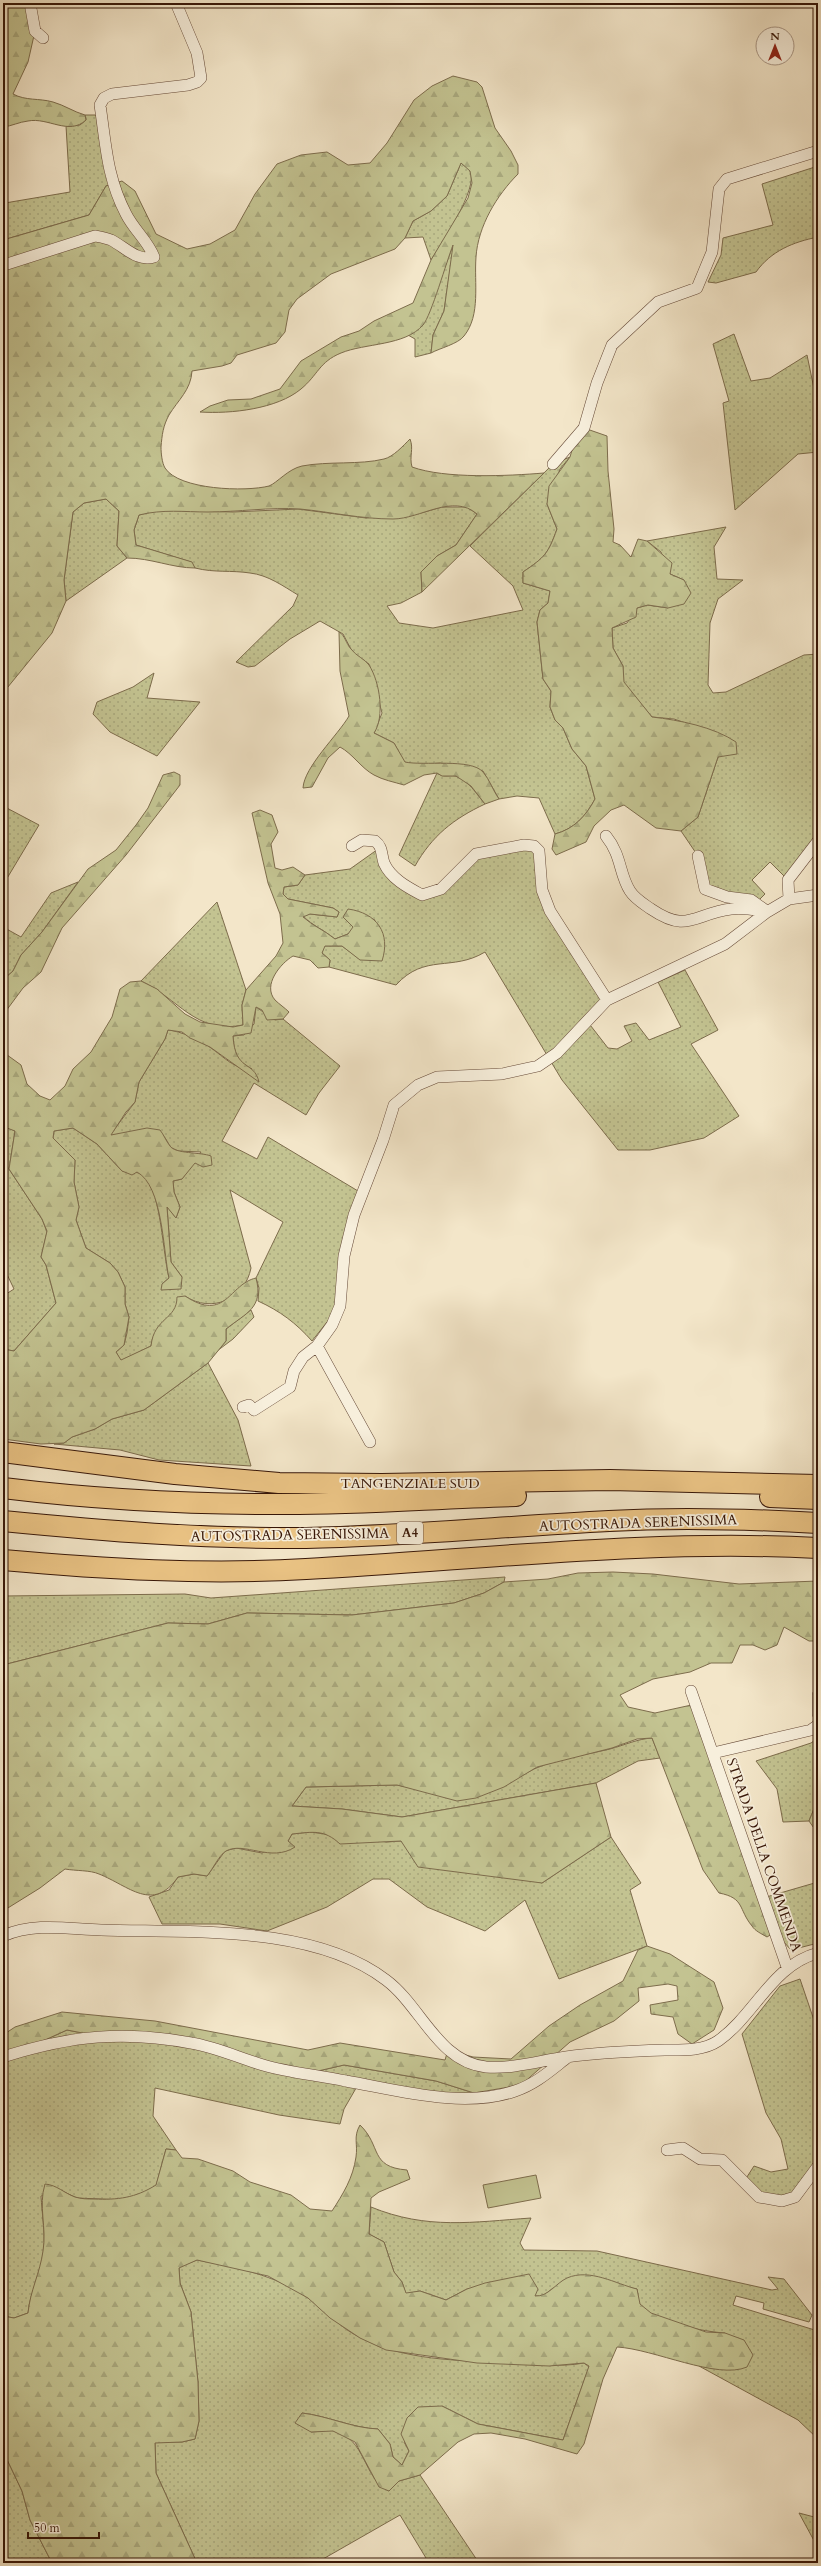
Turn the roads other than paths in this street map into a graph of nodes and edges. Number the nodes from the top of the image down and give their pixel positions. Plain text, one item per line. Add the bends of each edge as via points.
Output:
1 (30, 3) edge
2 (176, 3) edge
3 (43, 38) dead end
4 (818, 151) edge
5 (4, 265) dead end
6 (553, 464) dead end
7 (606, 836) dead end
8 (818, 841) edge
9 (352, 846) dead end
10 (698, 856) dead end
11 (818, 895) edge
12 (789, 899) junction
13 (767, 912) junction
14 (607, 1000) junction
15 (317, 1346) junction
16 (243, 1407) dead end
17 (370, 1442) dead end
18 (3, 1452) edge
19 (818, 1485) edge
20 (3, 1488) edge
21 (818, 1499) edge
22 (3, 1521) edge
23 (818, 1523) edge
24 (818, 1548) edge
25 (3, 1560) edge
26 (692, 1691) dead end
27 (818, 1695) edge
28 (818, 1714) edge
29 (818, 1725) edge
30 (713, 1753) junction
31 (3, 1936) edge
32 (818, 1953) edge
33 (787, 1967) junction
34 (6, 2056) dead end
35 (568, 2056) junction
36 (667, 2150) dead end
37 (818, 2166) edge

1 - 3 street via 35,31
2 - 5 street via 197,53 201,78 188,85 112,94 104,98 100,105 110,178 126,215 151,248 154,257 146,260 109,239 95,236
4 - 6 street via 727,179 719,189 712,252 697,288 658,302 612,345 599,377 584,428
7 - 13 street via 616,848 630,891 668,920 680,923 730,908
8 - 12 street via 788,880
9 - 14 street via 362,840 375,841 381,847 386,866 404,886 422,895 441,889 476,854 524,845 534,846 540,851 542,890 550,911
10 - 13 street via 705,889 727,897 751,900
11 - 12 street
12 - 13 street
13 - 14 street via 725,944
14 - 15 street via 556,1053 538,1066 502,1074 437,1077 418,1085 394,1105 354,1215 344,1256 340,1306 332,1325
15 - 16 street via 303,1357 294,1371 290,1387 254,1410 249,1405
15 - 17 street
18 - 19 highway, TANGENZIALE SUD via 175,1474 279,1483 610,1480
20 - 21 highway, TANGENZIALE SUD via 165,1502 268,1504 609,1493
22 - 23 highway, AUTOSTRADA SERENISSIMA / A4 via 234,1538 307,1538 442,1532 610,1521 757,1520
24 - 25 highway, AUTOSTRADA SERENISSIMA / A4 via 755,1545 604,1548 305,1570 244,1571 154,1570
26 - 30 street, STRADA DELLA COMMENDA
27 - 28 street
29 - 30 street, STRADA DELLA COMMENDA via 811,1730
30 - 33 street, STRADA DELLA COMMENDA
31 - 35 street, STRADA DELLA COMMENDA via 43,1926 100,1930 207,1931 314,1947 357,1963 386,1979 405,1997 448,2050 466,2063 504,2068
32 - 33 street, STRADA DELLA COMMENDA via 804,1956
33 - 35 street, STRADA DELLA COMMENDA via 740,2021 709,2045 694,2049
34 - 35 street via 63,2041 95,2036 168,2039 219,2050 297,2074 336,2079 405,2094 482,2098 515,2091 540,2080
36 - 37 street via 682,2148 700,2159 722,2160 759,2196 782,2201 795,2197

